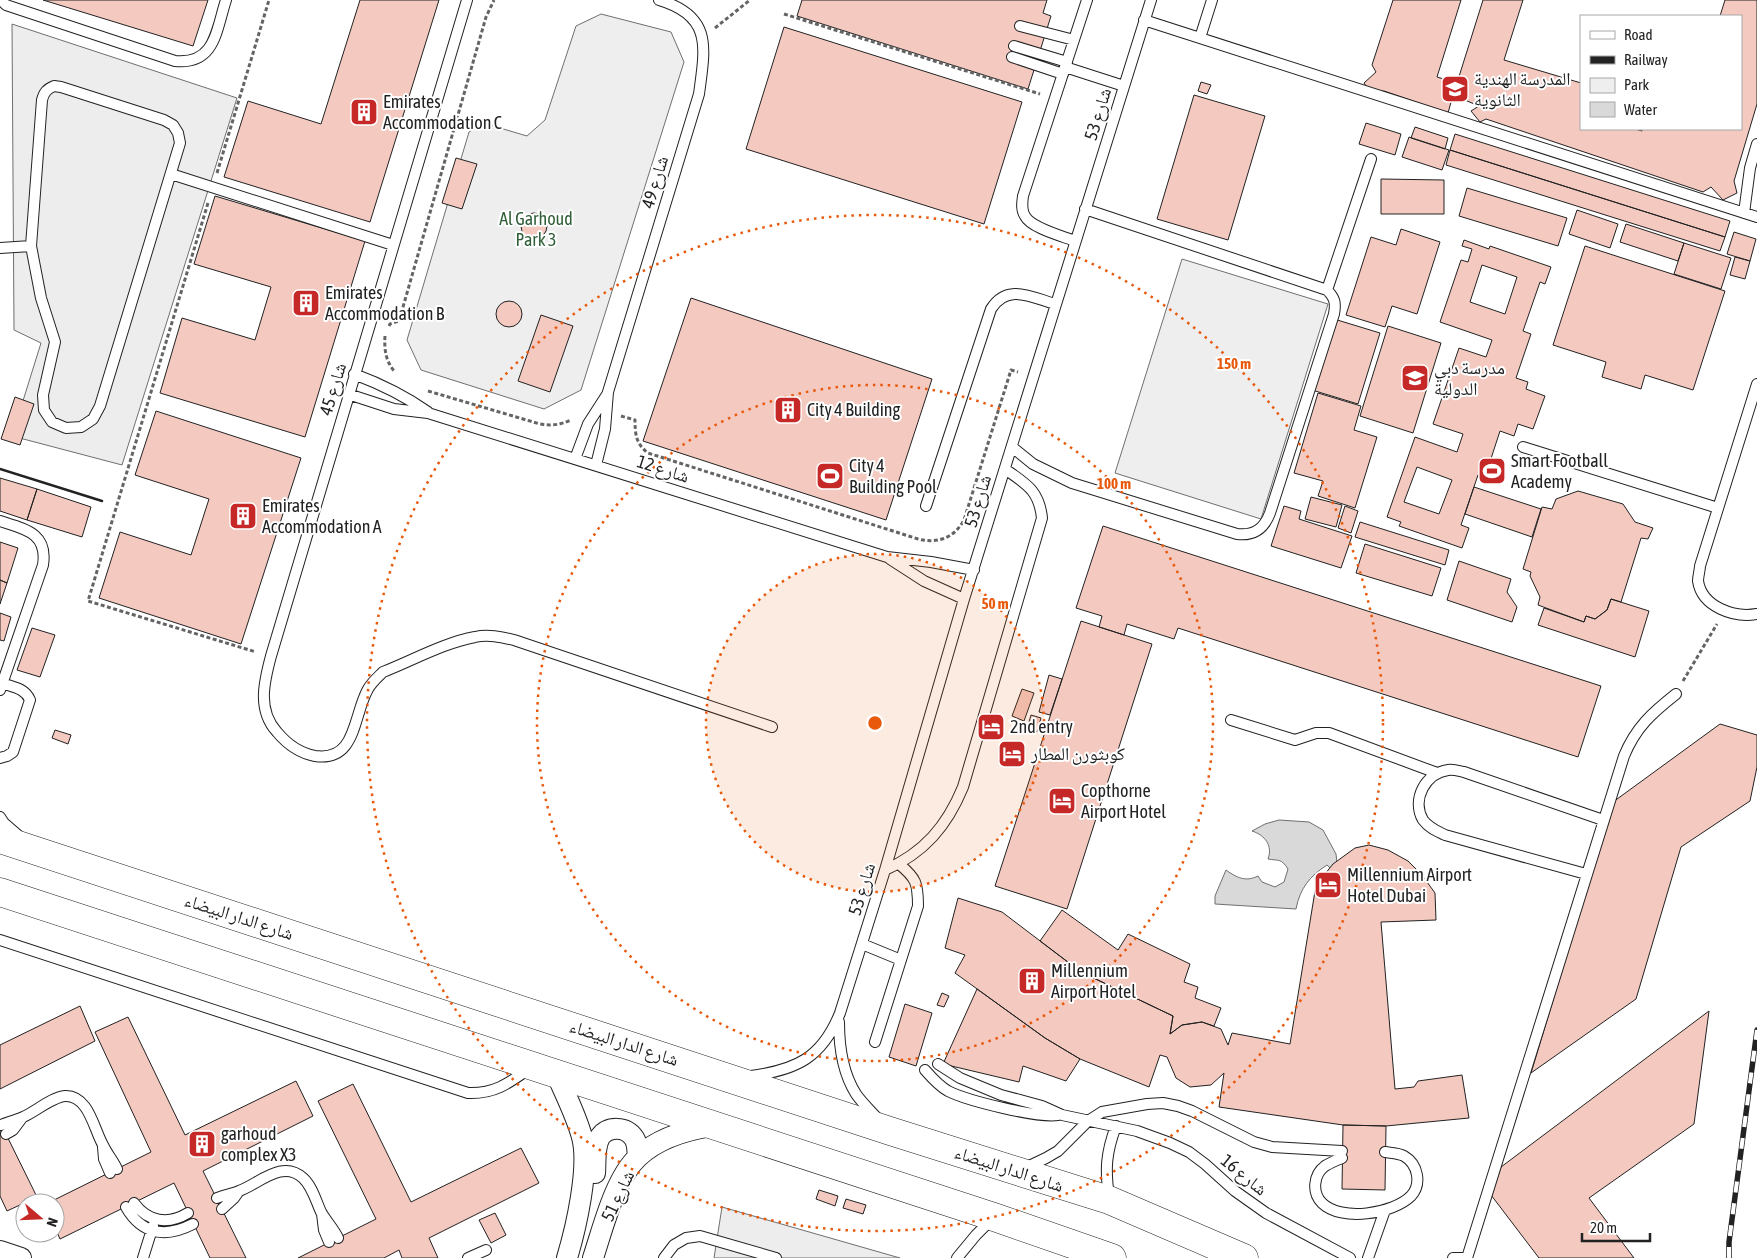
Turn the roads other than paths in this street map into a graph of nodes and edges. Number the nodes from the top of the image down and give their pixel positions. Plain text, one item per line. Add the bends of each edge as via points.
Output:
1 (1, 0) edge
2 (226, 0) edge
3 (467, 0) edge
4 (660, 0) edge
5 (1087, 0) edge
6 (1151, 0) edge
7 (1212, 0) edge
8 (1144, 20) junction
9 (1020, 26) dead end
10 (1200, 38) junction
11 (1074, 40) junction
12 (1013, 52) dead end
13 (1065, 67) junction
14 (1124, 86) junction
15 (1757, 144) edge
16 (1371, 159) dead end
17 (171, 174) junction
18 (1085, 209) junction
19 (1744, 213) junction
20 (1757, 217) edge
21 (1075, 241) junction
22 (393, 245) junction
23 (30, 246) junction
24 (0, 248) edge
25 (1327, 290) junction
26 (1055, 304) junction
27 (354, 374) junction
28 (1757, 384) edge
29 (348, 394) junction
30 (603, 409) junction
31 (428, 412) junction
32 (1012, 447) junction
33 (1523, 447) dead end
34 (575, 459) junction
35 (596, 465) junction
36 (1005, 469) junction
37 (926, 506) dead end
38 (1718, 508) junction
39 (0, 521) edge
40 (887, 557) junction
41 (974, 570) junction
42 (964, 599) junction
43 (1757, 614) edge
44 (1, 687) edge
45 (1676, 694) road end
46 (1231, 720) dead end
47 (772, 727) dead end
48 (0, 758) edge
49 (1437, 773) junction
50 (0, 817) edge
51 (1603, 820) junction
52 (0, 839) edge
53 (37, 851) junction
54 (899, 864) junction
55 (885, 870) junction
56 (1586, 874) junction
57 (0, 892) edge
58 (0, 940) edge
59 (862, 944) junction
60 (901, 960) junction
61 (840, 1013) junction
62 (874, 1042) dead end
63 (938, 1064) dead end
64 (545, 1070) junction
65 (925, 1070) dead end
66 (732, 1079) junction
67 (1062, 1115) junction
68 (1088, 1121) junction
69 (713, 1126) junction
70 (1116, 1126) junction
71 (4, 1130) dead end
72 (890, 1131) junction
73 (1385, 1152) dead end
74 (638, 1157) junction
75 (113, 1171) dead end
76 (1017, 1171) junction
77 (239, 1191) junction
78 (217, 1198) dead end
79 (1109, 1200) junction
80 (222, 1209) dead end
81 (1385, 1210) junction
82 (188, 1213) dead end
83 (994, 1218) junction
84 (155, 1219) junction
85 (193, 1224) dead end
86 (574, 1229) junction
87 (152, 1231) junction
88 (334, 1240) dead end
89 (486, 1250) dead end
90 (0, 1251) edge
91 (22, 1258) edge
92 (143, 1258) edge
93 (468, 1258) edge
94 (567, 1258) edge
95 (593, 1258) edge
96 (664, 1258) edge
97 (776, 1258) edge
98 (957, 1258) edge
99 (1112, 1258) edge
100 (1244, 1258) edge
101 (1350, 1258) edge
102 (1368, 1258) edge
103 (1453, 1258) edge
104 (1463, 1258) edge
105 (1467, 1258) edge

1 - 2 lane via 18,9 175,61 188,62 209,50
3 - 22 lane, شارع 45
4 - 30 lane, شارع 49 via 690,14 703,38 699,94
5 - 11 lane
6 - 8 lane, شارع 53
7 - 10 lane
8 - 10 lane
8 - 14 lane, شارع 53
9 - 11 lane
10 - 19 lane
11 - 13 lane
12 - 13 lane
13 - 14 lane
13 - 21 lane via 1022,206 1025,217 1032,224
14 - 18 lane, شارع 53
15 - 19 lane
16 - 25 lane
17 - 22 lane
17 - 23 lane via 180,143 173,125 61,87 48,89 42,100
17 - 23 lane via 100,406 94,419 81,427 66,428 52,422 44,410 43,395 54,342
18 - 21 lane, شارع 53
18 - 25 lane
19 - 20 lane
21 - 26 lane, شارع 53
22 - 27 lane, شارع 45
23 - 24 lane
25 - 32 lane via 1334,296 1334,314 1270,513 1258,531 1248,535 1237,534 1072,483 1033,464
26 - 32 lane, شارع 53
26 - 37 lane via 1019,293 1004,296 991,309
27 - 29 lane, شارع 45
27 - 31 lane, شارع 12 via 383,385
28 - 38 lane
29 - 31 lane, شارع 12 via 394,409
29 - 47 lane, شارع 45 via 263,692 265,711 283,740 310,755 326,757 337,754 351,736 367,690 383,672 477,636 514,640
30 - 34 lane via 580,441
30 - 35 lane, شارع 49
31 - 34 lane, شارع 12
32 - 36 lane, شارع 53
33 - 38 lane
34 - 35 lane, شارع 12
35 - 40 lane, شارع 12
36 - 41 lane, شارع 53
36 - 54 lane via 1035,493 1041,505 1039,530 964,787 944,824 931,839
38 - 43 lane via 1700,566 1698,580 1702,594 1725,610
39 - 44 lane via 33,533 45,554
40 - 41 lane, شارع 12
40 - 42 lane, شارع 12 via 924,581
41 - 42 lane, شارع 53
42 - 55 lane, شارع 53
44 - 48 lane via 22,690 30,700 13,752
45 - 51 lane via 1649,716 1634,734
46 - 49 lane via 1296,740 1316,733 1329,734
49 - 51 lane via 1450,769 1464,772
49 - 56 lane via 1426,781 1420,793 1419,807 1423,820 1433,830
50 - 53 lane
51 - 56 lane
52 - 53 main road, شارع الدار البيضاء
53 - 66 main road, شارع الدار البيضاء
54 - 55 lane
54 - 60 lane via 911,874 918,889 918,906
55 - 59 lane, شارع 53
56 - 105 lane
57 - 64 main road
58 - 64 lane via 468,1093 494,1091
59 - 60 lane
59 - 61 lane, شارع 53
60 - 62 lane
61 - 66 lane, شارع 53 via 822,1045 801,1062 776,1073
61 - 72 lane, شارع 53 via 840,1048 848,1080 856,1095
63 - 67 lane via 980,1088
64 - 69 main road
64 - 86 street, شارع 51 via 576,1120 583,1139 584,1160
65 - 67 lane via 936,1082 964,1097 1029,1113
66 - 72 main road, شارع الدار البيضاء
67 - 68 lane, شارع 16
68 - 70 lane, شارع 16
68 - 76 lane via 1058,1151
68 - 81 lane via 1109,1110 1163,1104 1192,1111 1237,1134 1272,1146 1342,1154 1317,1176 1314,1188 1318,1200 1326,1208 1354,1214
69 - 74 street, شارع 51 via 673,1136
69 - 83 main road
70 - 79 lane via 1105,1171
70 - 101 lane, شارع 16 via 1151,1135 1189,1152 1258,1208
71 - 75 lane via 56,1099 73,1097 86,1109 111,1156
72 - 76 main road, شارع الدار البيضاء
73 - 81 lane via 1403,1155 1412,1162 1417,1172 1417,1184 1408,1198
74 - 86 street via 634,1137 627,1131 618,1128 601,1136 590,1194
74 - 95 street, شارع 51 via 614,1196
76 - 79 main road, شارع الدار البيضاء
77 - 78 lane
77 - 80 lane
77 - 88 lane via 276,1172 296,1172 309,1186 322,1214 324,1230
79 - 100 main road, شارع الدار البيضاء
81 - 102 lane
82 - 84 lane via 172,1220
83 - 98 lane
83 - 99 main road
84 - 87 lane
84 - 87 lane via 130,1205 136,1221
85 - 87 lane via 173,1232
86 - 94 street, شارع 51
87 - 92 lane
89 - 93 lane
90 - 91 street
96 - 97 lane via 674,1245 686,1238 700,1236
103 - 104 lane

